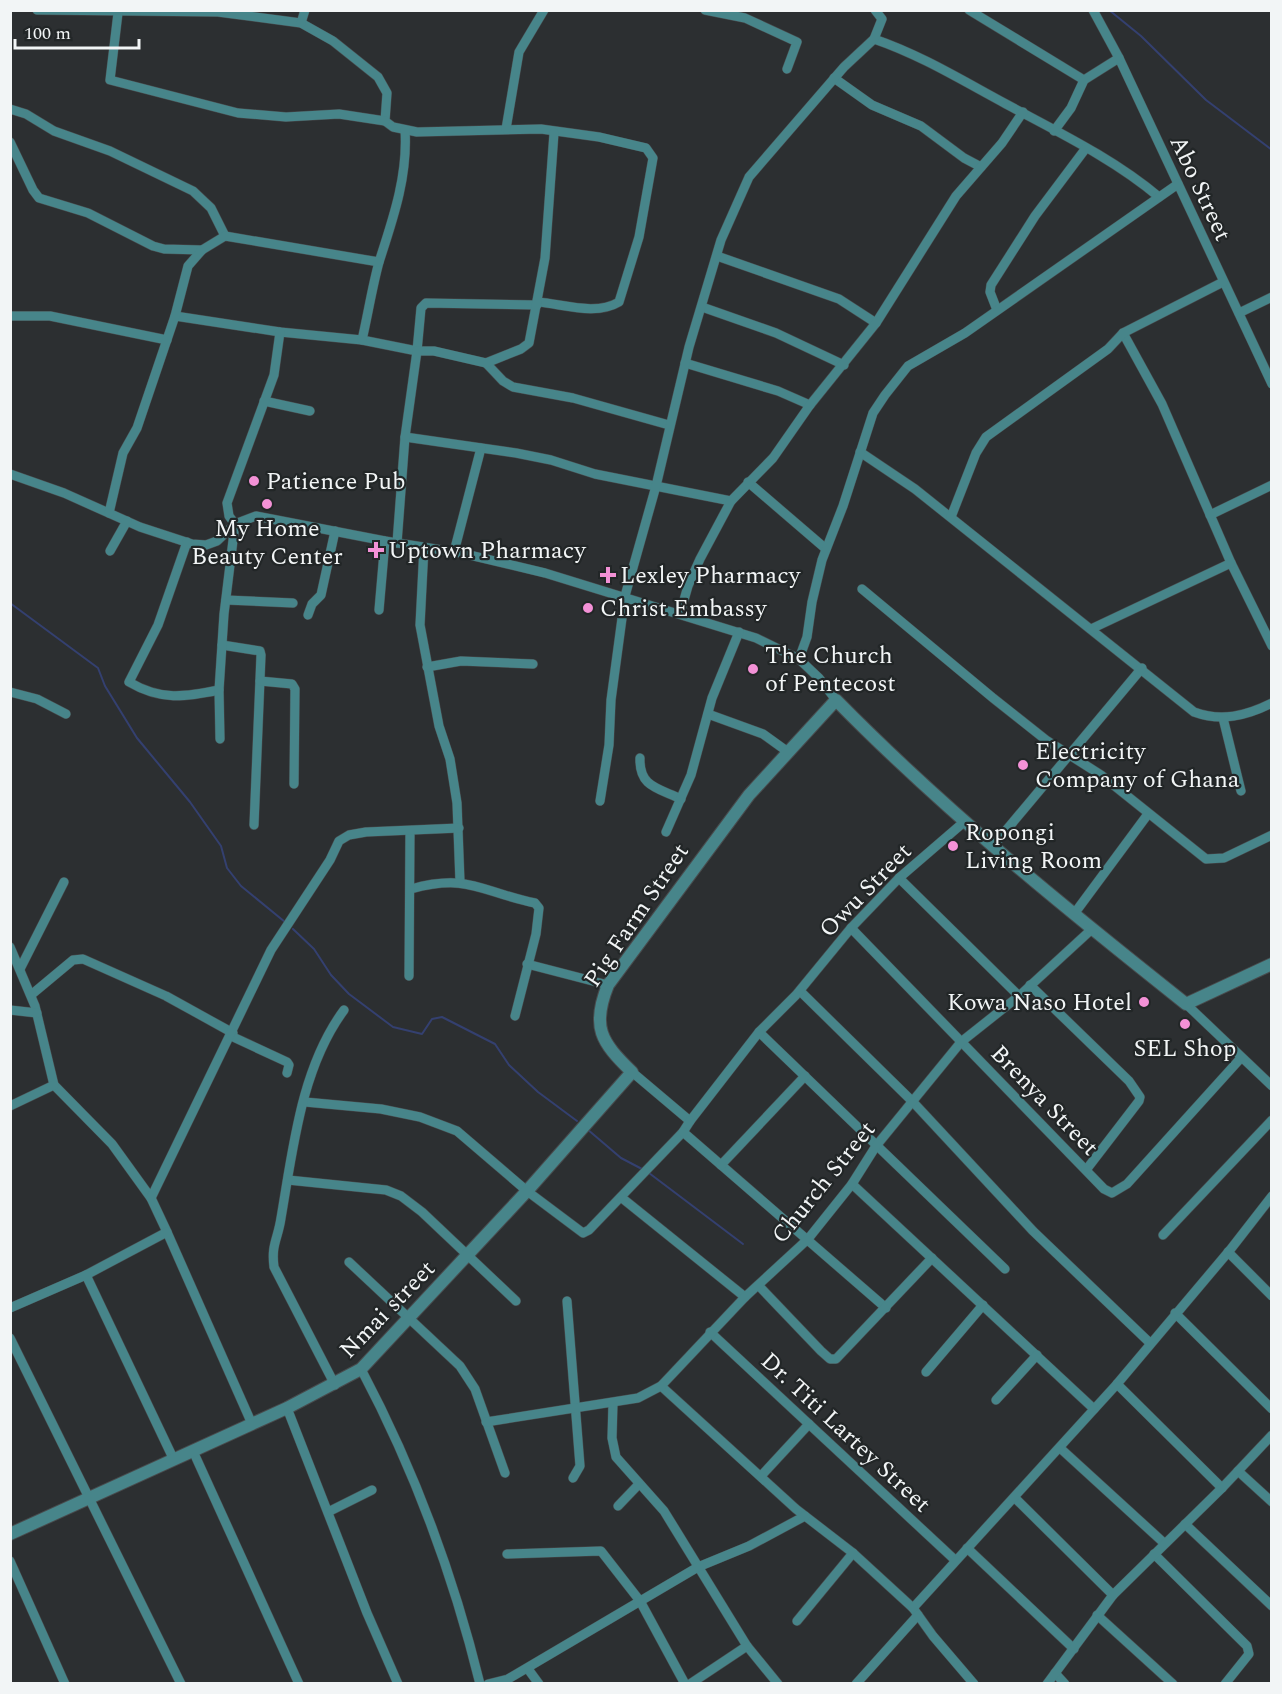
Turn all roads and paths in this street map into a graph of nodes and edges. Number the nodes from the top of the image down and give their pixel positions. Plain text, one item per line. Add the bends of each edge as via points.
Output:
1 (37, 10) edge
2 (305, 10) edge
3 (544, 10) edge
4 (705, 10) edge
5 (874, 10) edge
6 (969, 10) edge
7 (1093, 10) edge
8 (114, 12) edge
9 (746, 14) edge
10 (301, 23) junction
11 (874, 39) junction
12 (1119, 58) junction
13 (787, 69) dead end
14 (834, 78) junction
15 (1084, 80) junction
16 (10, 109) edge
17 (1023, 112) junction
18 (385, 121) junction
19 (506, 129) junction
20 (405, 130) junction
21 (1054, 131) junction
22 (554, 133) junction
23 (10, 142) edge
24 (1086, 148) junction
25 (981, 167) junction
26 (1178, 184) junction
27 (1160, 197) junction
28 (225, 237) junction
29 (202, 250) junction
30 (717, 256) junction
31 (380, 262) junction
32 (1223, 282) junction
33 (1272, 297) edge
34 (537, 303) junction
35 (702, 307) junction
36 (997, 310) junction
37 (1239, 314) junction
38 (10, 316) edge
39 (175, 316) junction
40 (876, 323) junction
41 (280, 332) junction
42 (1123, 333) junction
43 (167, 340) junction
44 (362, 340) junction
45 (417, 351) junction
46 (486, 363) junction
47 (685, 363) junction
48 (844, 365) junction
49 (1272, 384) edge
50 (264, 401) junction
51 (810, 405) junction
52 (310, 411) dead end
53 (669, 425) junction
54 (405, 437) junction
55 (481, 448) junction
56 (860, 452) junction
57 (10, 474) edge
58 (748, 482) junction
59 (1272, 485) edge
60 (656, 486) junction
61 (731, 501) junction
62 (109, 513) junction
63 (1210, 515) junction
64 (951, 517) junction
65 (127, 521) junction
66 (235, 524) junction
67 (335, 531) junction
68 (187, 542) junction
69 (385, 542) junction
70 (397, 543) junction
71 (424, 547) junction
72 (826, 549) junction
73 (110, 550) dead end
74 (454, 552) junction
75 (1231, 563) junction
76 (862, 589) dead end
77 (625, 596) junction
78 (226, 600) junction
79 (293, 603) dead end
80 (379, 610) dead end
81 (681, 614) junction
82 (308, 615) dead end
83 (1091, 629) junction
84 (739, 632) junction
85 (222, 645) junction
86 (1272, 646) edge
87 (799, 659) junction
88 (533, 664) dead end
89 (427, 667) junction
90 (1142, 668) junction
91 (260, 681) junction
92 (219, 690) junction
93 (10, 692) edge
94 (836, 700) junction
95 (1272, 703) edge
96 (66, 714) dead end
97 (708, 714) junction
98 (1223, 718) junction
99 (220, 739) dead end
100 (788, 752) junction
101 (1072, 754) junction
102 (640, 758) dead end
103 (294, 784) dead end
104 (1241, 791) dead end
105 (681, 799) junction
106 (600, 801) dead end
107 (1148, 814) junction
108 (964, 822) junction
109 (254, 825) dead end
110 (459, 828) junction
111 (410, 831) junction
112 (666, 832) dead end
113 (1272, 835) edge
114 (993, 846) junction
115 (899, 878) junction
116 (64, 882) dead end
117 (460, 882) junction
118 (411, 889) junction
119 (1074, 914) junction
120 (851, 928) junction
121 (1092, 929) junction
122 (10, 947) edge
123 (527, 964) junction
124 (1272, 964) edge
125 (20, 969) junction
126 (409, 976) dead end
127 (608, 985) junction
128 (1030, 985) junction
129 (800, 991) junction
130 (31, 995) junction
131 (1019, 996) junction
132 (1186, 1004) junction
133 (10, 1010) edge
134 (344, 1010) dead end
135 (37, 1013) junction
136 (515, 1016) dead end
137 (759, 1032) junction
138 (232, 1034) junction
139 (961, 1042) junction
140 (1240, 1059) junction
141 (632, 1072) junction
142 (287, 1073) dead end
143 (805, 1077) junction
144 (54, 1085) junction
145 (1272, 1086) edge
146 (305, 1102) junction
147 (913, 1102) junction
148 (10, 1106) edge
149 (1272, 1120) edge
150 (690, 1121) junction
151 (683, 1132) junction
152 (876, 1146) junction
153 (722, 1165) junction
154 (1086, 1170) junction
155 (288, 1180) junction
156 (852, 1184) junction
157 (527, 1191) junction
158 (151, 1198) junction
159 (622, 1198) junction
160 (1270, 1203) edge
161 (167, 1232) junction
162 (1163, 1235) dead end
163 (808, 1239) junction
164 (1228, 1252) junction
165 (467, 1256) junction
166 (932, 1258) junction
167 (349, 1262) dead end
168 (1005, 1269) dead end
169 (86, 1275) junction
170 (759, 1286) junction
171 (1272, 1296) edge
172 (745, 1297) junction
173 (516, 1301) dead end
174 (567, 1301) dead end
175 (983, 1305) junction
176 (10, 1308) edge
177 (886, 1308) junction
178 (1175, 1313) junction
179 (409, 1318) junction
180 (710, 1332) junction
181 (10, 1338) edge
182 (1150, 1343) junction
183 (1037, 1355) junction
184 (361, 1369) junction
185 (926, 1372) dead end
186 (1117, 1384) junction
187 (335, 1385) junction
188 (661, 1386) junction
189 (996, 1400) dead end
190 (614, 1403) junction
191 (287, 1408) junction
192 (1272, 1408) edge
193 (574, 1409) junction
194 (1094, 1409) junction
195 (486, 1422) junction
196 (252, 1424) junction
197 (808, 1424) junction
198 (1272, 1435) edge
199 (1060, 1448) junction
200 (193, 1451) junction
201 (173, 1458) junction
202 (1238, 1472) junction
203 (505, 1473) dead end
204 (760, 1476) junction
205 (573, 1478) dead end
206 (639, 1484) junction
207 (1222, 1488) junction
208 (372, 1490) dead end
209 (90, 1497) junction
210 (1015, 1497) junction
211 (1272, 1502) edge
212 (618, 1506) dead end
213 (328, 1512) junction
214 (805, 1516) junction
215 (1185, 1524) junction
216 (10, 1534) edge
217 (1164, 1543) junction
218 (967, 1548) junction
219 (854, 1553) junction
220 (507, 1554) dead end
221 (1154, 1554) junction
222 (955, 1560) junction
223 (10, 1561) edge
224 (698, 1567) junction
225 (1113, 1595) junction
226 (640, 1601) junction
227 (1272, 1606) edge
228 (916, 1612) junction
229 (1097, 1615) junction
230 (797, 1620) dead end
231 (747, 1646) junction
232 (1074, 1649) junction
233 (528, 1669) junction
234 (1055, 1674) junction
235 (509, 1681) edge
236 (65, 1683) edge
237 (181, 1683) edge
238 (299, 1683) edge
239 (398, 1683) edge
240 (480, 1683) edge
241 (488, 1683) edge
242 (539, 1683) edge
243 (687, 1683) edge
244 (778, 1683) edge
245 (856, 1683) edge
246 (974, 1683) edge
247 (1047, 1683) edge
248 (1065, 1683) edge
249 (1173, 1683) edge
250 (1225, 1683) edge

1 - 8 street
2 - 10 street
3 - 19 street via 519,52
4 - 9 street
5 - 11 street via 882,19
6 - 15 street
7 - 12 street, Abo Street
8 - 10 street via 218,12
8 - 18 street via 110,80 238,113 286,117 339,114
9 - 13 street via 797,42
10 - 18 street via 333,41 378,77 387,93
11 - 14 street
11 - 17 street via 931,63
12 - 15 street
12 - 26 street, Abo Street
14 - 25 street via 872,105 921,126
14 - 30 street via 749,177
15 - 21 street
16 - 28 street via 194,191 211,208
17 - 21 street
17 - 25 street
18 - 20 street
19 - 20 street
19 - 22 street
20 - 31 street via 403,174
21 - 24 street
22 - 34 street via 545,258
22 - 34 street via 599,137 646,148 653,158 639,237 619,302 593,309
23 - 29 street via 39,198 88,213 153,246
24 - 27 street
24 - 36 street via 1035,216 992,285 990,292
25 - 40 street via 956,195
26 - 27 street
26 - 32 street, Abo Street
27 - 36 street
28 - 29 street
28 - 31 street
29 - 39 street via 188,266
30 - 35 street
30 - 40 street via 839,299
31 - 44 street
32 - 37 street, Abo Street
32 - 42 street
33 - 37 street
34 - 45 street via 426,303 422,308
34 - 46 street via 529,343
35 - 47 street
35 - 48 street via 776,333
36 - 56 street via 908,366 873,413
37 - 49 street, Abo Street
38 - 43 street via 50,316
39 - 41 street
39 - 43 street
40 - 48 street
41 - 44 street
41 - 50 street via 274,375
42 - 63 street via 1161,404
42 - 64 street via 1108,350 986,437
43 - 62 street via 137,428 123,453
44 - 45 street
45 - 46 street
45 - 54 street
46 - 53 street via 513,387 573,398
47 - 51 street via 778,391
47 - 53 street
48 - 51 street
50 - 52 street
50 - 66 street via 227,503
51 - 58 street via 772,458
53 - 60 street
54 - 55 street
54 - 70 street
55 - 60 street via 551,460 595,474
55 - 74 street
56 - 64 street
56 - 72 street
57 - 62 street
58 - 61 street
58 - 72 street
59 - 63 street
60 - 61 street
60 - 77 street
61 - 81 street via 688,586
62 - 65 street
63 - 75 street
64 - 83 street
65 - 68 street
65 - 73 street
66 - 67 street via 256,516
66 - 68 street via 217,541 206,545
66 - 78 street
67 - 69 street
67 - 82 street via 321,595
68 - 92 street via 158,625 129,682 177,698
69 - 70 street
69 - 80 street
70 - 71 street
71 - 74 street
71 - 89 street via 420,624
72 - 87 street
74 - 77 street
75 - 83 street
75 - 86 street
76 - 101 street via 1046,740
77 - 81 street
77 - 106 street
78 - 79 street
78 - 85 street
81 - 84 street
83 - 90 street
84 - 87 street
84 - 97 street
85 - 91 street via 260,651
85 - 92 street
87 - 94 street
88 - 89 street via 461,661
89 - 110 street via 450,759
90 - 98 street via 1194,712
90 - 101 street
91 - 103 street via 292,684 295,689
91 - 109 street
92 - 99 street
93 - 96 street via 37,699
94 - 100 street, Pig Farm Street
94 - 108 street via 893,759
95 - 98 street
97 - 100 street via 763,734
97 - 105 street
98 - 104 street
100 - 127 street, Pig Farm Street via 706,850
101 - 107 street
101 - 114 street
102 - 105 street via 643,779
105 - 112 street
107 - 113 street via 1206,859 1224,858
107 - 119 street
108 - 114 street
108 - 115 street, Owu Street
110 - 111 street
110 - 117 street
111 - 118 street
111 - 138 street via 366,832 339,841 271,950
114 - 119 street
115 - 120 street, Owu Street
115 - 131 street
116 - 125 street
117 - 118 street
117 - 123 street via 535,903 539,908 538,925
118 - 126 street
119 - 121 street
120 - 129 street, Owu Street
120 - 139 street, Brenya Street
121 - 128 street, Church Street
121 - 132 street
122 - 125 street
123 - 127 street
123 - 136 street
124 - 132 street
125 - 130 street
127 - 141 street, Pig Farm Street via 599,1013 603,1037 612,1053
128 - 131 street, Church Street
128 - 154 street via 1129,1081 1140,1097
129 - 137 street
129 - 147 street
130 - 135 street
130 - 138 street via 73,960 83,959 166,996
131 - 139 street, Church Street
132 - 140 street
133 - 135 street
134 - 146 street via 327,1032
135 - 144 street
137 - 143 street
137 - 150 street
138 - 142 street via 286,1062
138 - 158 street
139 - 147 street, Church Street
139 - 154 street, Brenya Street
140 - 145 street
140 - 154 street, Brenya Street via 1127,1184 1112,1193
141 - 150 street, Pig Farm Street
141 - 157 street, Nmai street
143 - 152 street
143 - 153 street
144 - 148 street
144 - 158 street via 112,1144
146 - 155 street
146 - 157 street via 381,1109 420,1117 457,1131
147 - 152 street, Church Street
147 - 182 street via 1032,1231
149 - 162 street
150 - 151 street
151 - 153 street
151 - 159 street
152 - 156 street, Church Street
152 - 168 street
153 - 163 street
155 - 165 street via 386,1190 401,1196
155 - 187 street via 272,1250 274,1267
156 - 163 street, Church Street
156 - 166 street
157 - 159 street via 583,1233
157 - 165 street, Nmai street
158 - 161 street
159 - 172 street
160 - 164 street
161 - 169 street
161 - 196 street
163 - 170 street, Church Street
163 - 177 street
164 - 171 street
164 - 178 street
165 - 173 street
165 - 179 street, Nmai street
166 - 175 street
166 - 177 street
167 - 179 street
169 - 176 street
169 - 201 street
170 - 172 street, Church Street
170 - 177 street via 830,1359 843,1355
172 - 180 street, Church Street
174 - 193 street
175 - 183 street
175 - 185 street
178 - 182 street
178 - 192 street
179 - 184 street, Nmai street
179 - 195 street via 460,1366 475,1389
180 - 188 street, Church Street
180 - 197 street, Dr. Titi Lartey Street
181 - 209 street
182 - 186 street
183 - 189 street
183 - 194 street
184 - 187 street, Nmai street
184 - 240 street via 422,1500 461,1606
186 - 194 street
186 - 207 street
187 - 191 street, Nmai street
188 - 190 street, Church Street via 638,1398
188 - 204 street
190 - 193 street, Church Street
190 - 206 street via 613,1452
191 - 196 street, Nmai street
191 - 213 street
193 - 195 street, Church Street
193 - 205 street via 580,1466
194 - 199 street
195 - 203 street
196 - 200 street, Nmai street
197 - 204 street
197 - 222 street, Dr. Titi Lartey Street
198 - 202 street
199 - 210 street
199 - 217 street
200 - 201 street, Nmai street
200 - 238 street
201 - 209 street, Nmai street
202 - 207 street
202 - 211 street
204 - 214 street
206 - 212 street
206 - 224 street via 664,1511
207 - 215 street
208 - 213 street
209 - 216 street, Nmai street
209 - 237 street
210 - 218 street
210 - 225 street
213 - 239 street
214 - 219 street
214 - 224 street
215 - 217 street
215 - 227 street
217 - 221 street
218 - 222 street
218 - 232 street
219 - 228 street
219 - 230 street
220 - 226 street via 600,1551
221 - 225 street
221 - 250 street via 1247,1646 1246,1660
222 - 228 street
223 - 236 street
224 - 226 street
224 - 231 street
225 - 229 street
226 - 233 street
226 - 243 street
228 - 245 street
228 - 246 street
229 - 232 street
229 - 249 street
231 - 243 street
231 - 244 street
232 - 234 street
233 - 235 street
233 - 242 street
234 - 247 street
234 - 248 street
235 - 241 street

